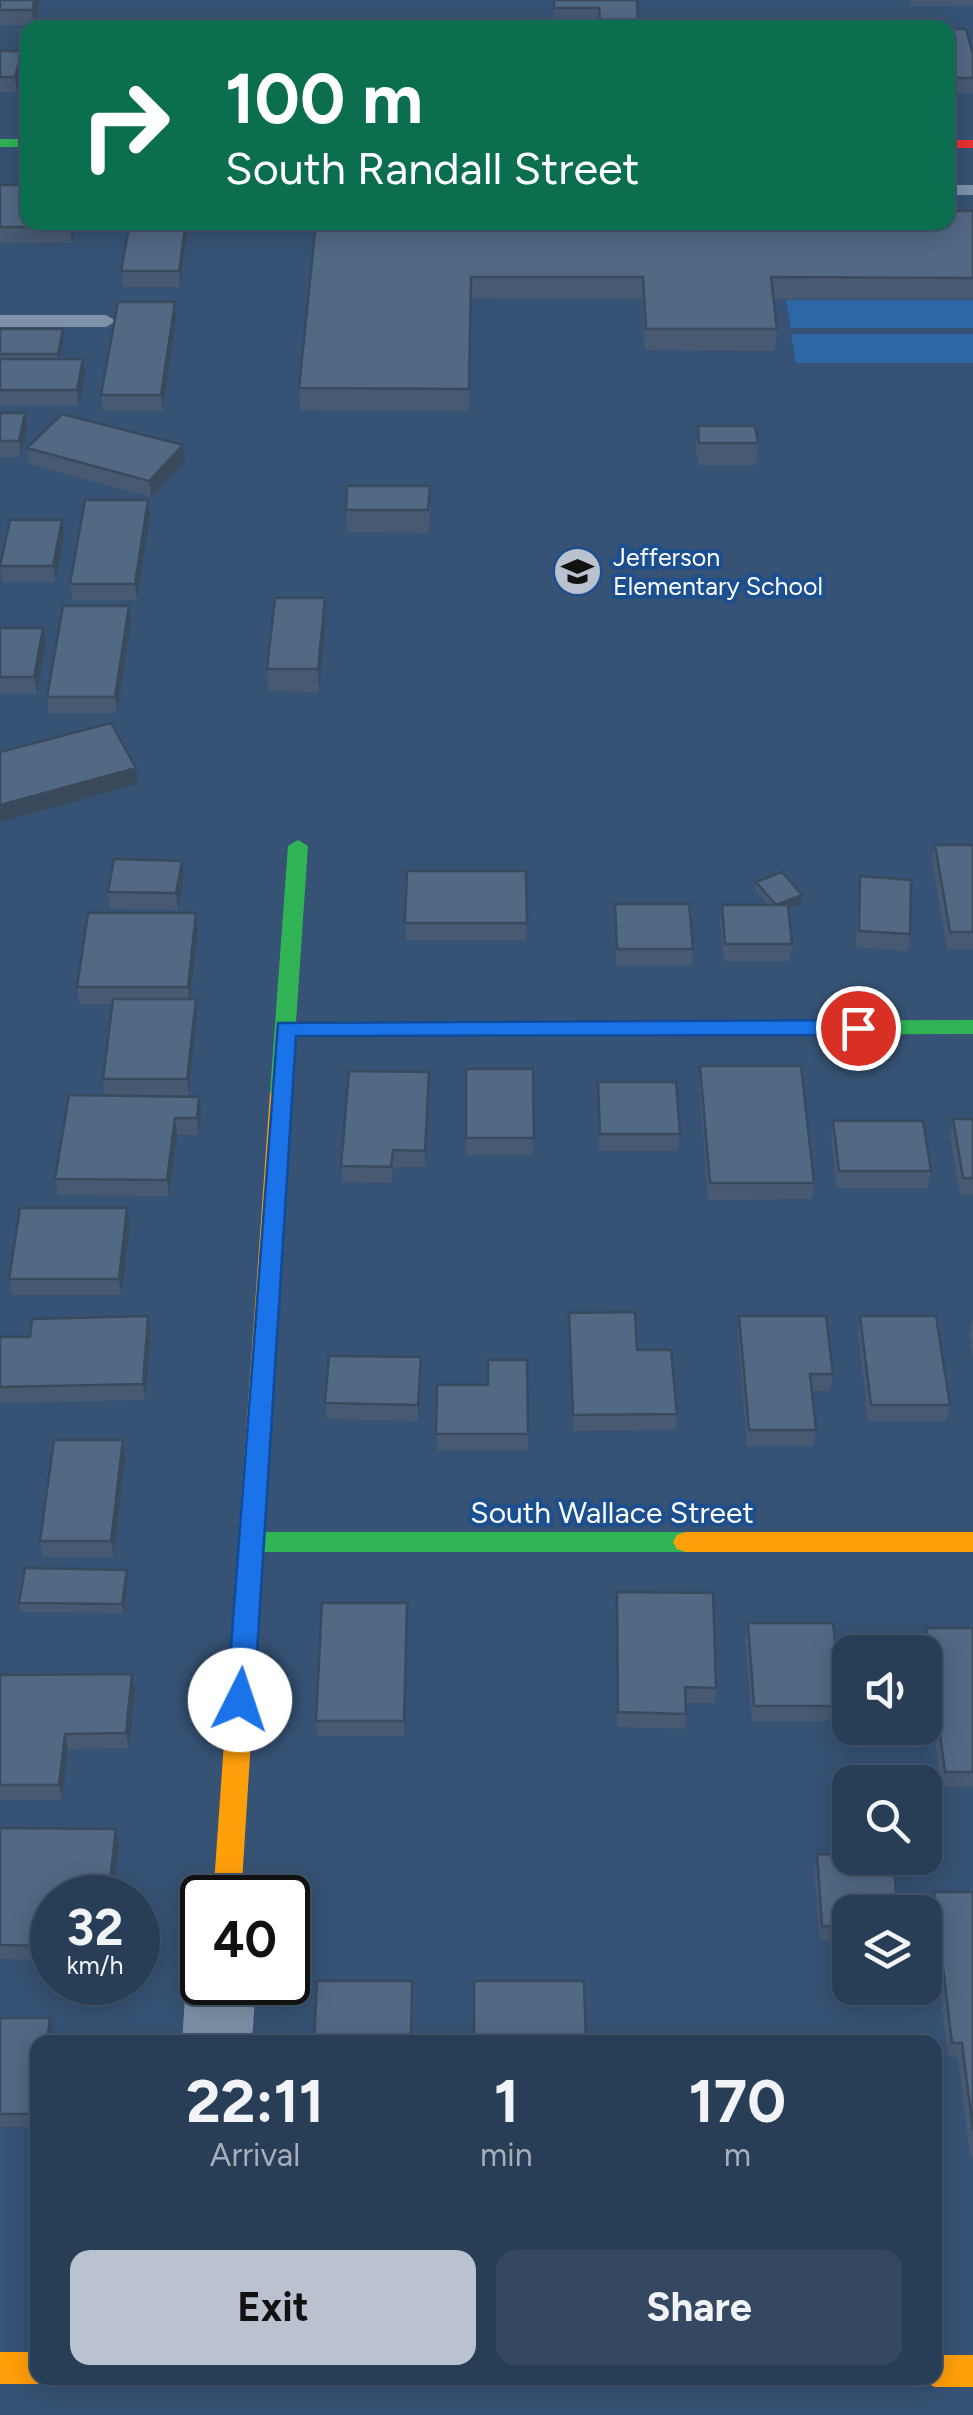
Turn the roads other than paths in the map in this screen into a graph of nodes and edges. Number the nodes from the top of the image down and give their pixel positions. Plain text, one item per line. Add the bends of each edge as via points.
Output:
1 (106, 321) dead end
2 (0, 322) edge
3 (298, 846) dead end
4 (973, 1027) edge
5 (286, 1028) junction
6 (251, 1542) junction
7 (973, 1542) edge
8 (229, 1875) edge
9 (219, 2005) edge
10 (217, 2035) edge
11 (0, 2368) edge
12 (30, 2368) edge
13 (942, 2371) edge
14 (973, 2371) edge

1 - 2 lane
3 - 5 street
4 - 5 street
5 - 6 street
6 - 7 street, South Wallace Street
6 - 8 street
9 - 10 street
11 - 12 street
13 - 14 street

